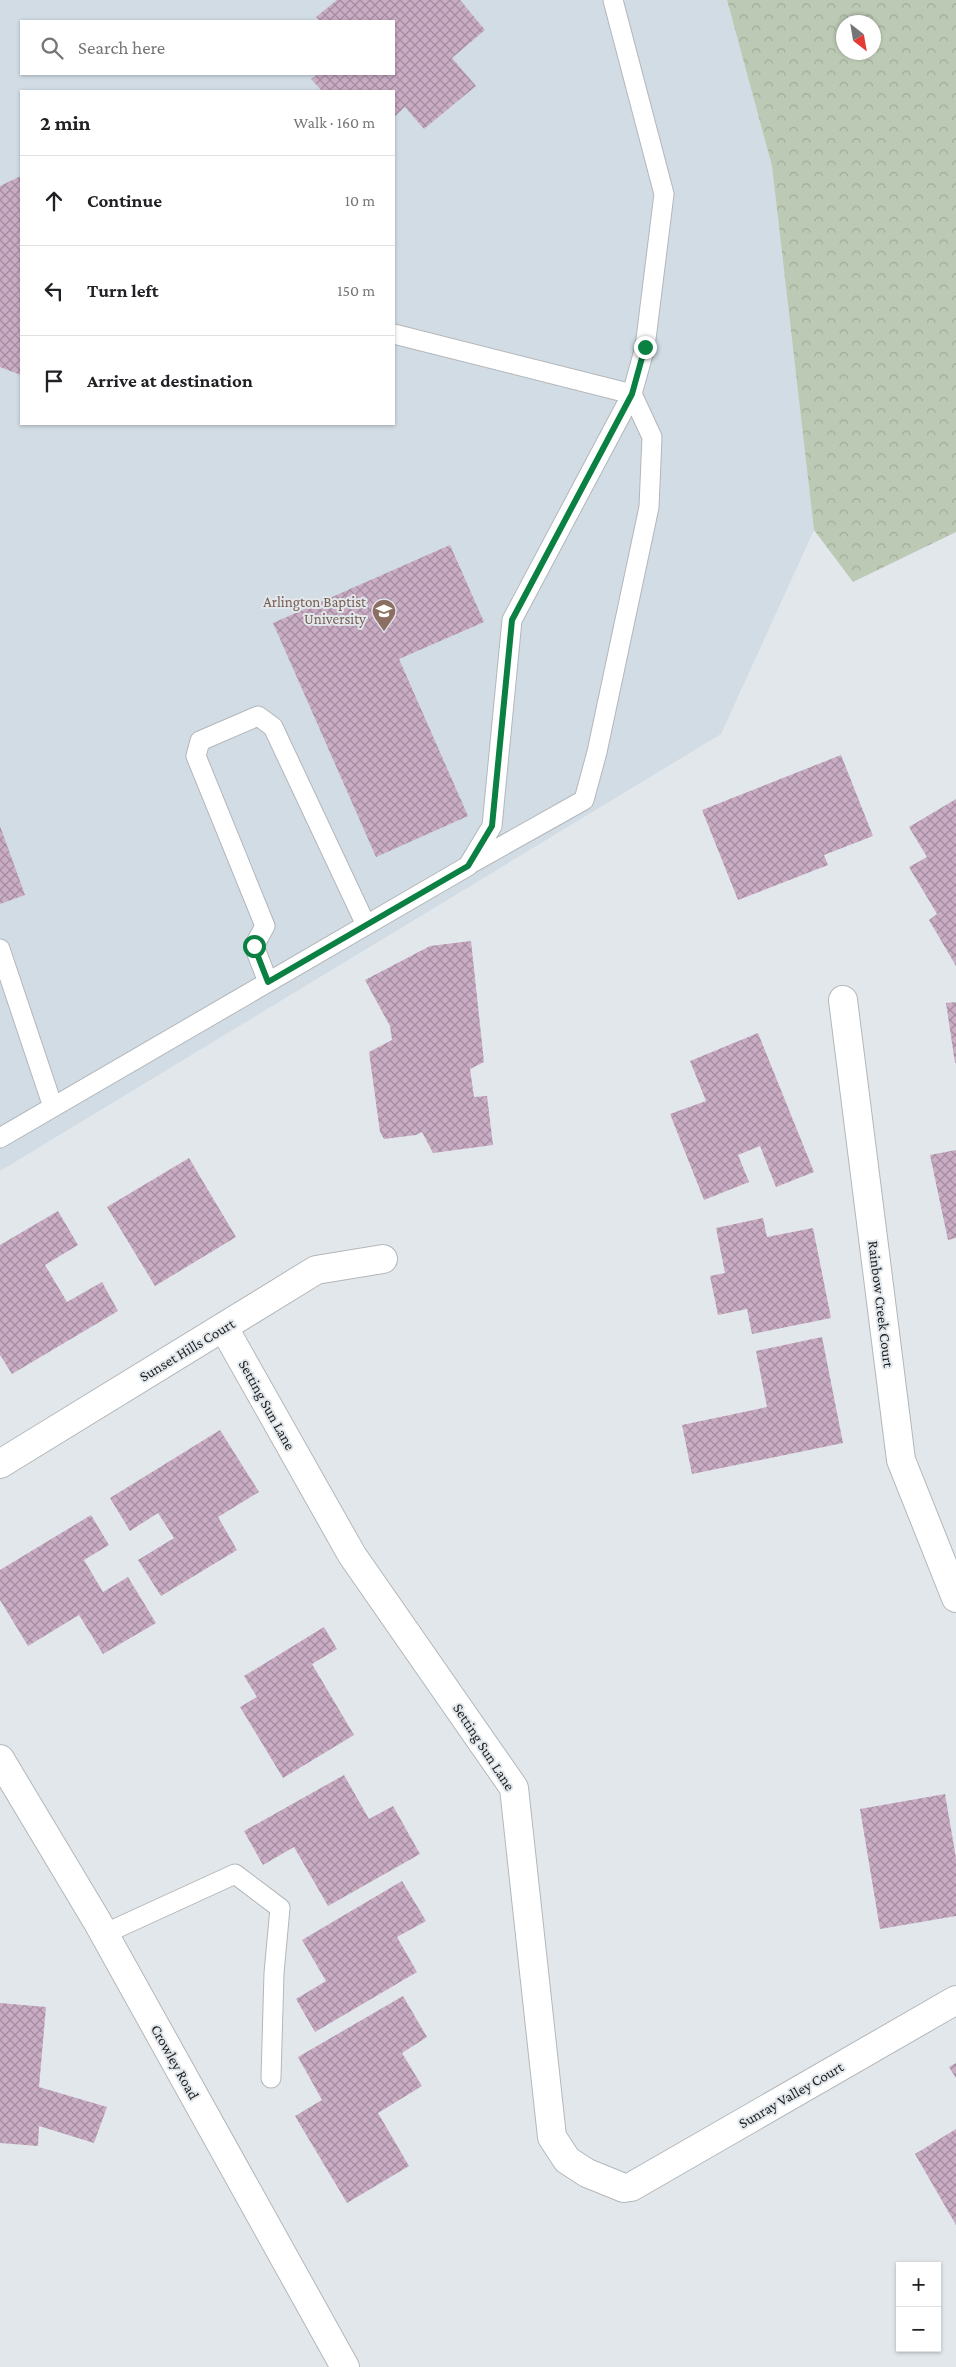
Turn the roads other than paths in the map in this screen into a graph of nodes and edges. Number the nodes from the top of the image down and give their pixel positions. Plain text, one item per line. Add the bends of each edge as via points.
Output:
1 (613, 0) edge
2 (395, 334) edge
3 (632, 394) junction
4 (468, 866) junction
5 (366, 925) junction
6 (0, 949) edge
7 (268, 982) junction
8 (843, 1000) dead end
9 (53, 1107) junction
10 (0, 1138) edge
11 (383, 1259) dead end
12 (224, 1328) junction
13 (0, 1464) edge
14 (956, 1598) edge
15 (0, 1759) edge
16 (104, 1934) junction
17 (956, 2000) edge
18 (271, 2078) dead end
19 (624, 2188) joint
20 (345, 2367) edge

1 - 3 lane via 664,194 645,347
2 - 3 lane
3 - 4 lane via 512,620 492,826
3 - 4 lane via 652,437 649,507 584,800
4 - 5 lane
5 - 7 lane
5 - 7 lane via 273,727 258,716 200,741 196,756 265,926 254,946
6 - 9 lane
7 - 9 lane
8 - 14 street, Rainbow Creek Court via 901,1460
9 - 10 lane
11 - 12 street, Sunset Hills Court via 316,1270
12 - 13 street, Sunset Hills Court
12 - 19 street, Setting Sun Lane via 352,1555 514,1788 552,2136 567,2160 587,2173
15 - 16 street, Crowley Road
16 - 18 lane via 235,1874 280,1908 274,1973
16 - 20 street, Crowley Road
17 - 19 street, Sunray Valley Court

